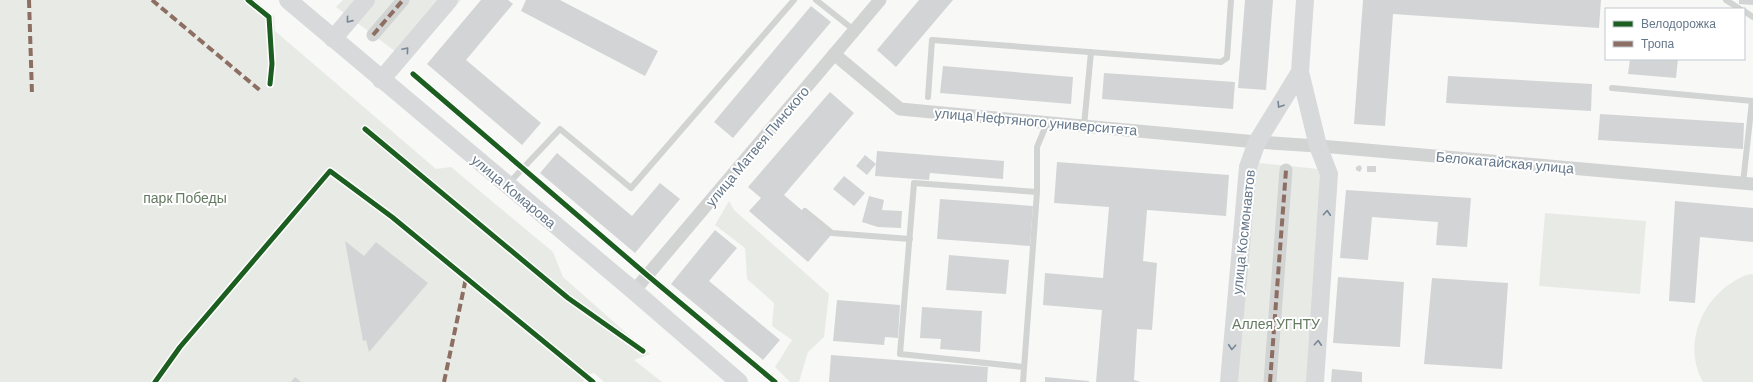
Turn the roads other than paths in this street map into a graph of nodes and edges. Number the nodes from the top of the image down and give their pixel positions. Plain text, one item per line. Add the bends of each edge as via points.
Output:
1 (288, 0) edge
2 (366, 0) edge
3 (403, 0) edge
4 (449, 0) edge
5 (794, 0) edge
6 (816, 0) edge
7 (880, 0) edge
8 (1231, 0) edge
9 (1305, 0) edge
10 (1726, 0) edge
11 (1738, 8) edge
12 (854, 30) junction
13 (373, 35) dead end
14 (333, 39) junction
15 (1091, 52) junction
16 (834, 54) junction
17 (1300, 72) junction
18 (381, 80) junction
19 (1612, 88) dead end
20 (928, 97) dead end
21 (1752, 101) edge
22 (1047, 123) junction
23 (1084, 126) junction
24 (1257, 142) junction
25 (1318, 146) junction
26 (1286, 170) dead end
27 (1748, 184) edge
28 (507, 185) junction
29 (1037, 192) junction
30 (806, 211) dead end
31 (910, 239) junction
32 (634, 292) junction
33 (1024, 367) junction
34 (739, 382) edge
35 (1023, 382) edge
36 (1229, 382) edge
37 (1270, 382) edge
38 (1315, 382) edge

1 - 14 main road, улица Комарова
2 -> 14 main road
3 - 13 street
18 -> 4 main road
5 - 28 lane via 631,188 560,130
6 - 12 lane
7 - 12 street, улица Матвея Пинского
8 - 15 lane via 1227,58 1221,62
9 - 17 main road, улица Космонавтов
10 - 11 lane
12 - 16 street, улица Матвея Пинского
14 - 18 main road, улица Комарова
15 - 20 lane via 932,40
15 - 23 lane
16 - 22 street, улица Нефтяного университета via 900,109
16 - 32 street, улица Матвея Пинского
17 -> 24 main road, улица Космонавтов
17 - 25 main road, улица Космонавтов
18 - 28 main road, улица Комарова
19 - 21 lane
21 - 27 lane
22 - 23 street, улица Нефтяного университета
22 - 29 lane via 1037,146
23 - 24 street, улица Нефтяного университета
24 - 25 street, Белокатайская улица
24 -> 36 main road, улица Космонавтов via 1248,166
25 - 27 street, Белокатайская улица
38 -> 25 main road, улица Космонавтов via 1330,174
26 - 37 street
28 - 32 main road, улица Комарова
29 - 31 lane via 914,183
29 - 33 lane
30 - 31 lane via 832,233
31 - 33 lane via 900,354
32 - 34 main road, улица Комарова
33 - 35 lane

